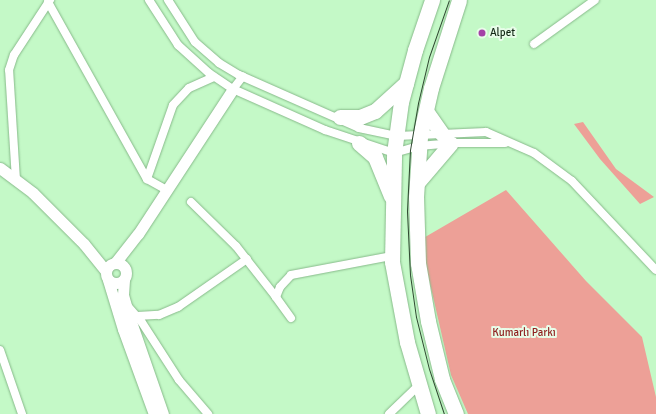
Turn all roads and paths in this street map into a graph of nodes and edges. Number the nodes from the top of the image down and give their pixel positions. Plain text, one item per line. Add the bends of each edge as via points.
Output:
1 (149, 0) edge
2 (168, 0) edge
3 (432, 0) edge
4 (459, 0) edge
5 (595, 0) edge
6 (49, 1) edge
7 (534, 44) dead end
8 (243, 76) junction
9 (214, 77) junction
10 (406, 82) junction
11 (233, 89) junction
12 (426, 111) junction
13 (340, 117) junction
14 (396, 136) junction
15 (447, 138) junction
16 (420, 141) junction
17 (506, 142) junction
18 (360, 143) junction
19 (394, 152) junction
20 (0, 168) edge
21 (147, 179) junction
22 (16, 180) junction
23 (416, 184) junction
24 (166, 190) junction
25 (191, 202) dead end
26 (393, 202) junction
27 (138, 234) junction
28 (392, 256) junction
29 (247, 259) junction
30 (115, 263) junction
31 (656, 270) edge
32 (107, 275) junction
33 (125, 275) junction
34 (276, 297) junction
35 (125, 303) junction
36 (138, 316) junction
37 (291, 318) dead end
38 (0, 350) edge
39 (419, 385) junction
40 (22, 414) edge
41 (154, 414) edge
42 (163, 414) edge
43 (208, 414) edge
44 (389, 414) edge
45 (428, 414) edge
46 (456, 414) edge

1 - 9 street via 178,45
2 - 8 street via 199,46 219,63
3 - 10 highway
4 - 12 highway
5 - 7 street
6 - 21 street
6 - 22 street via 14,55 8,70
8 - 11 street
8 - 13 street
9 - 11 street
9 - 21 street via 189,88 173,104
10 - 13 highway via 375,111 360,117
10 - 14 highway
11 - 18 street
11 - 24 street
12 - 15 highway
12 - 16 highway
13 - 14 street via 368,131
14 - 16 street
14 - 19 highway
15 - 16 street
15 - 16 street
15 - 17 street
15 - 17 street via 486,132
15 - 23 highway
16 - 19 street
16 - 23 highway
17 - 31 street via 534,153 572,181
18 - 19 street
18 - 26 highway via 375,157
19 - 26 highway
20 - 22 street
21 - 24 street
22 - 32 street via 59,219
23 - 46 highway via 418,263 428,321 442,379
24 - 27 street
25 - 29 street
26 - 28 highway
27 - 30 street
27 - 33 street
28 - 34 street via 296,272 283,282
28 - 39 highway via 407,342
29 - 34 street
29 - 36 street via 178,307 159,315
30 - 32 street via 109,265
30 - 33 street via 122,264
32 - 33 street via 114,283
32 - 41 street via 123,329
33 - 35 street
34 - 37 street
35 - 36 street
35 - 42 street
36 - 43 street via 170,368
38 - 40 street
39 - 44 street
39 - 45 highway

